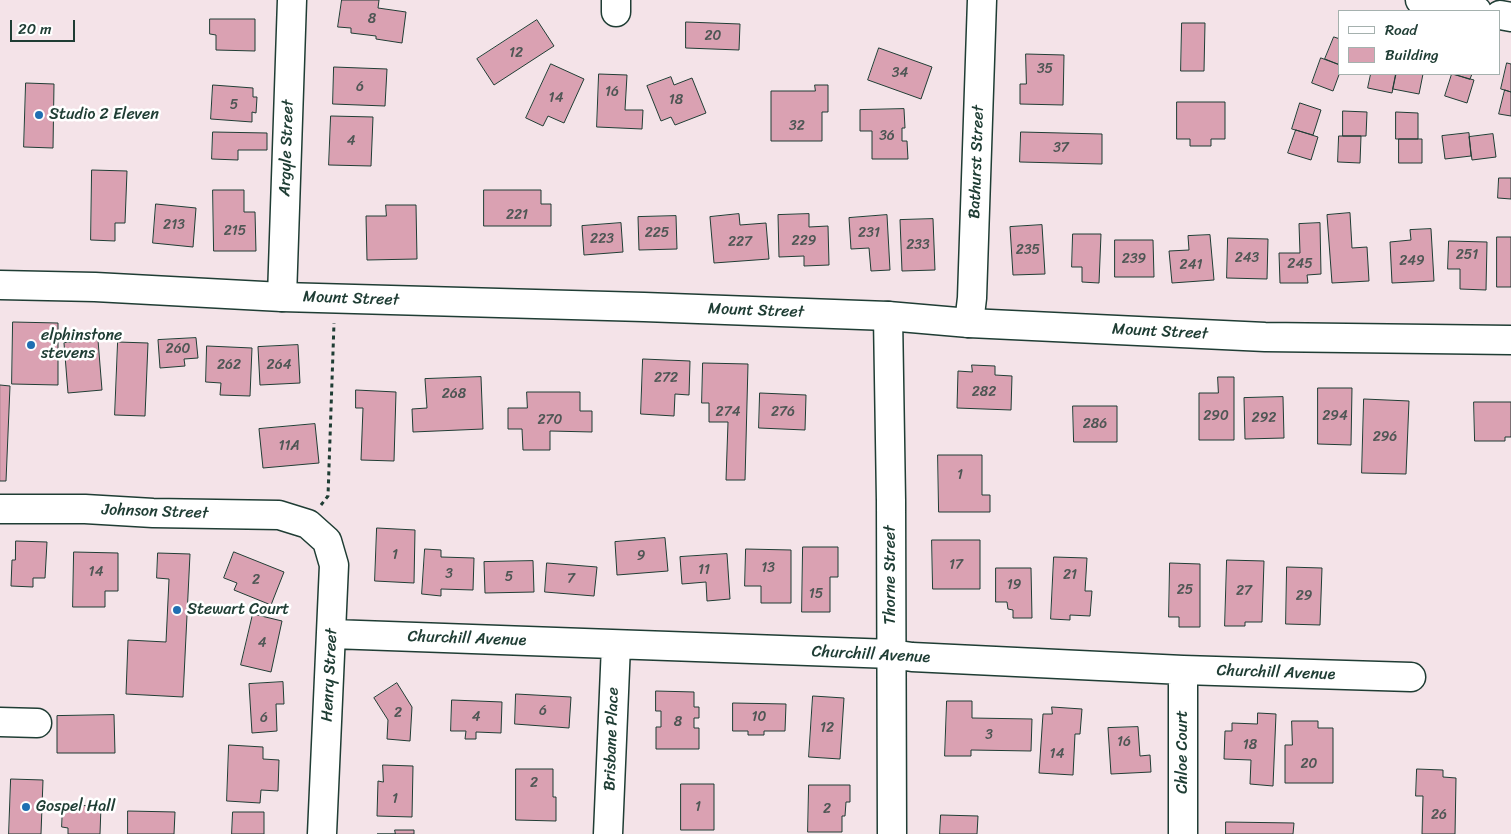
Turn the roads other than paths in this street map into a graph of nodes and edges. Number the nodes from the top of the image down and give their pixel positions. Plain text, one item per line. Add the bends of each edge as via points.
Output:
1 (292, 0) edge
2 (982, 0) edge
3 (1420, 0) edge
4 (1470, 10) edge
5 (0, 285) edge
6 (282, 297) junction
7 (888, 316) junction
8 (969, 324) junction
9 (1511, 340) edge
10 (0, 509) edge
11 (308, 524) joint
12 (332, 634) junction
13 (616, 645) junction
14 (892, 654) junction
15 (1183, 670) junction
16 (1411, 677) dead end
17 (0, 722) edge
18 (37, 723) dead end
19 (322, 834) edge
20 (608, 834) edge
21 (892, 834) edge
22 (1183, 834) edge

1 - 6 main road, Argyle Street
2 - 8 main road, Bathurst Street
3 - 4 main road
5 - 6 main road, Mount Street
6 - 7 main road, Mount Street
7 - 8 main road, Mount Street
7 - 14 main road, Thorne Street
8 - 9 main road, Mount Street via 1265,337
10 - 11 main road, Johnson Street via 279,515
11 - 12 main road, Henry Street via 327,541 334,565
12 - 13 main road, Churchill Avenue
12 - 19 main road, Henry Street
13 - 14 main road, Churchill Avenue
13 - 20 main road, Brisbane Place
14 - 15 main road, Churchill Avenue
14 - 21 main road, Thorne Street
15 - 16 main road, Churchill Avenue
15 - 22 main road, Chloe Court
17 - 18 main road

